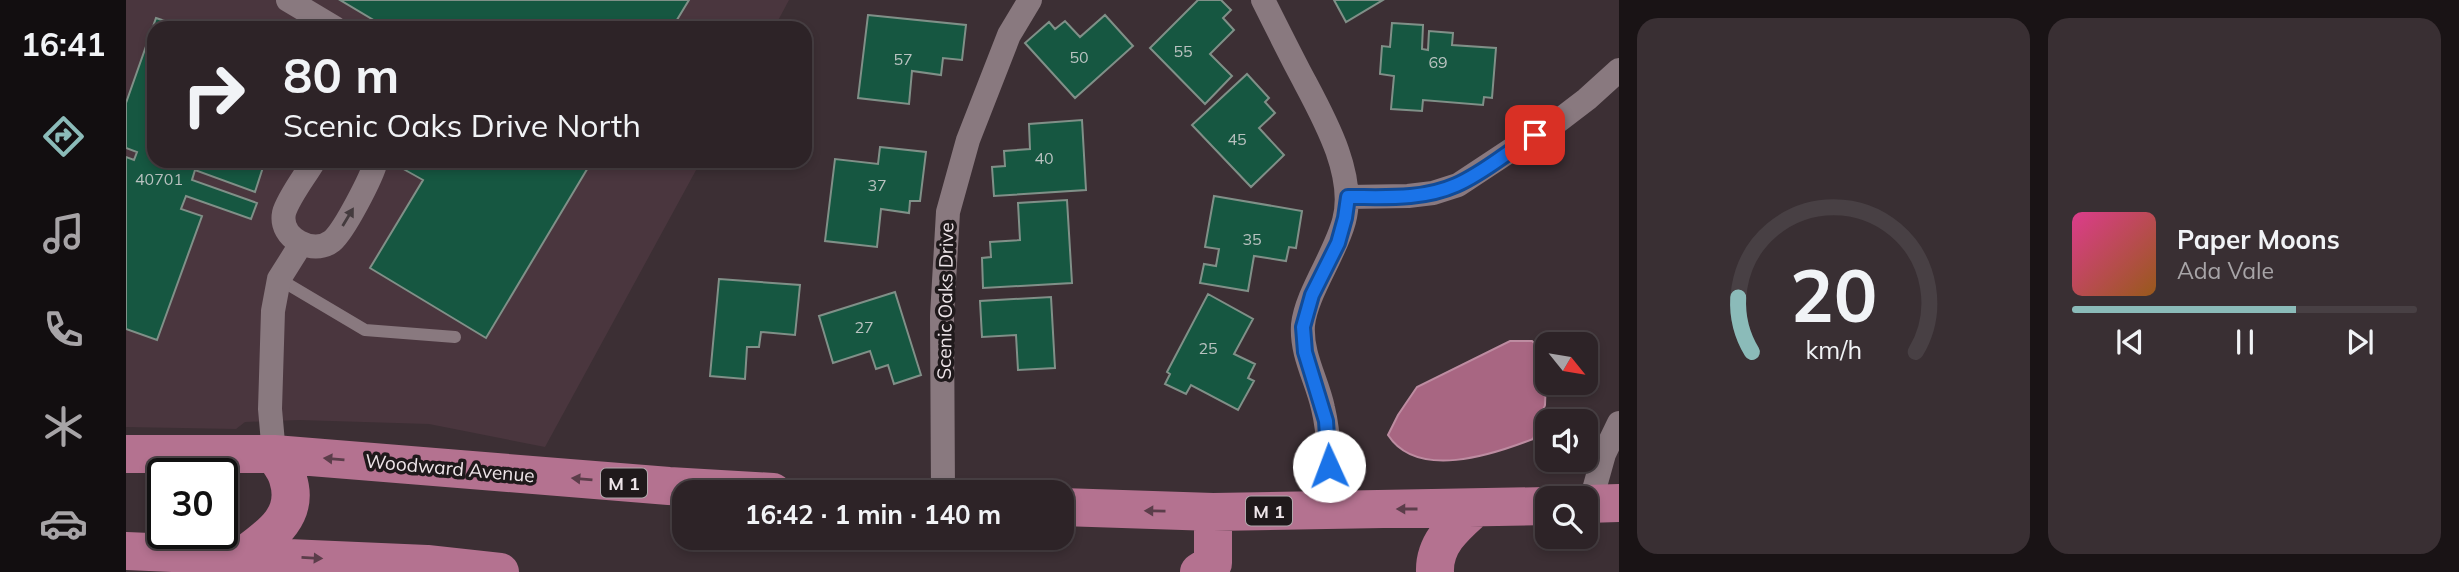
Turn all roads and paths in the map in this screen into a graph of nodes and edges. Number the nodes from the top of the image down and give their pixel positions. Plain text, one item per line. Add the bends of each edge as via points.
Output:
1 (288, 0) edge
2 (1030, 0) edge
3 (1262, 0) edge
4 (323, 21) edge
5 (1619, 70) edge
6 (310, 168) edge
7 (374, 168) edge
8 (1348, 197) junction
9 (300, 244) junction
10 (279, 279) junction
11 (456, 337) dead end
12 (1619, 423) edge
13 (126, 454) edge
14 (274, 454) junction
15 (943, 480) edge
16 (672, 486) edge
17 (1598, 504) edge
18 (1535, 506) edge
19 (1074, 507) edge
20 (1475, 508) junction
21 (1328, 509) junction
22 (1213, 513) junction
23 (126, 551) edge
24 (244, 555) junction
25 (427, 568) edge
26 (500, 572) edge
27 (1199, 572) edge
28 (1435, 572) edge

1 - 4 street
2 - 15 street, Scenic Oaks Drive via 1009,35 968,140 948,212 942,316
3 - 8 street via 1320,109 1345,176
5 - 8 street via 1553,125 1458,185 1408,197
6 - 9 street via 283,223
9 -> 7 street via 325,246 335,239
8 - 21 street via 1338,243 1312,295 1303,327 1305,352 1326,421
9 - 10 street
10 - 11 lane via 365,330
10 - 14 street via 273,311 270,410
12 - 17 street via 1604,454
13 - 14 main road, Woodward Avenue / M 1
16 -> 14 main road, Woodward Avenue / M 1
14 - 24 main road via 288,478 291,499 275,533
18 - 20 main road, M 1
22 -> 19 main road, M 1
20 -> 21 main road, M 1
20 - 28 main road via 1441,543
21 - 22 main road, M 1
22 - 27 main road via 1213,563
23 - 24 main road
24 -> 25 main road
25 - 26 main road

